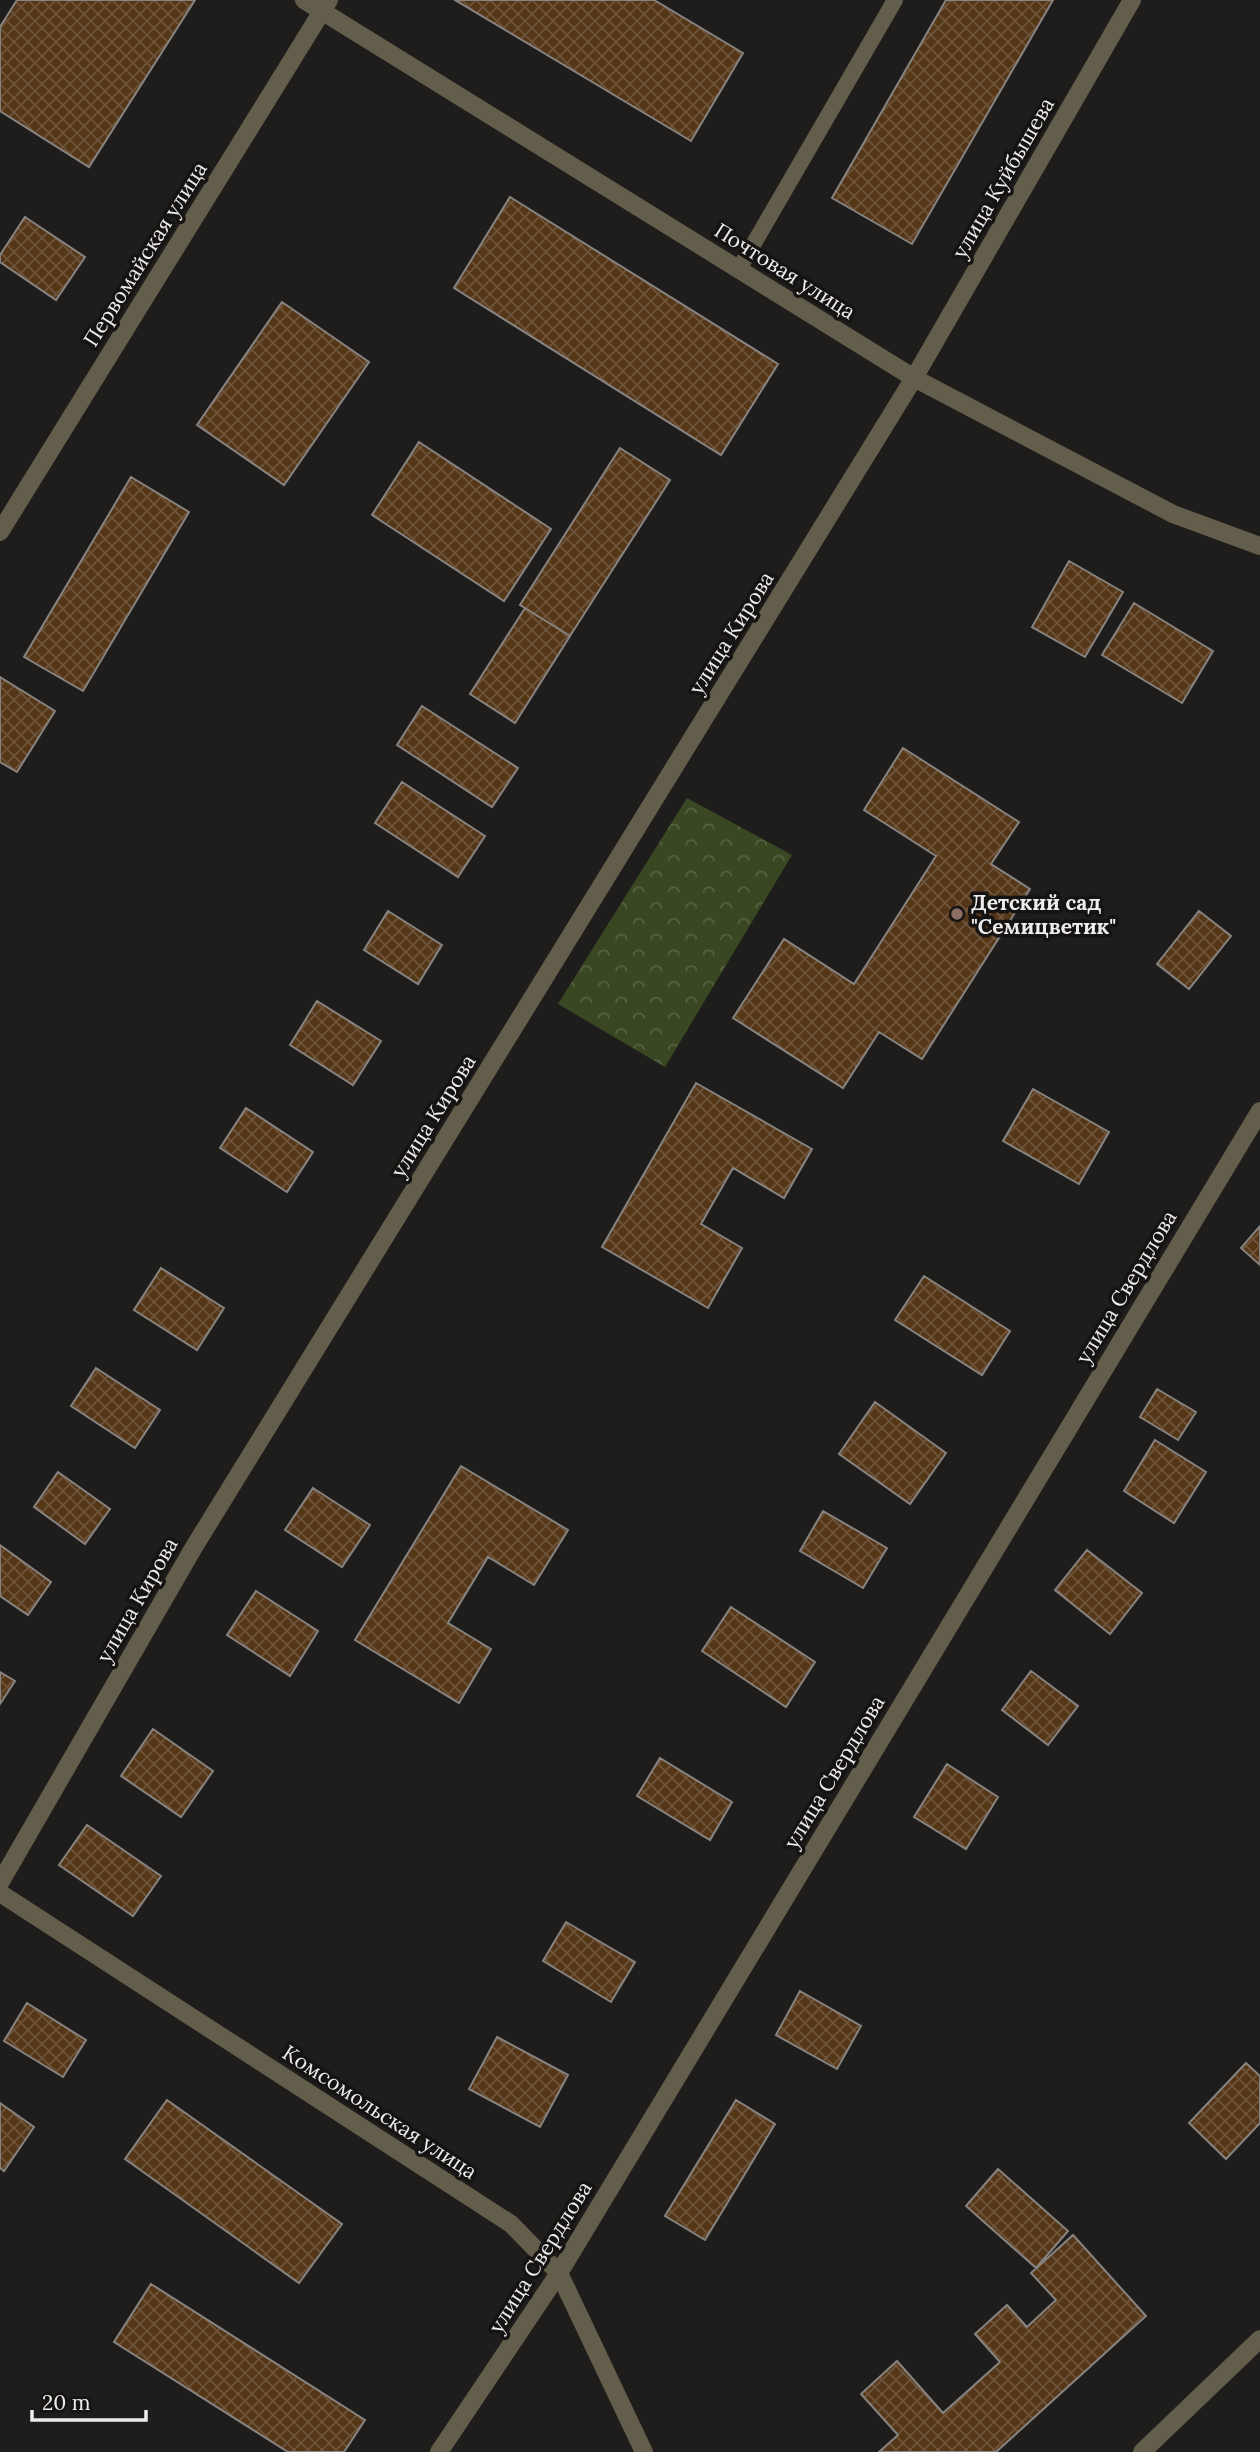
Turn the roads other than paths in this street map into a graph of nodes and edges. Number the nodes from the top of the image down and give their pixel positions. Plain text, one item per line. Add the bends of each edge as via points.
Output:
1 (304, 0) edge
2 (895, 0) edge
3 (1132, 0) edge
4 (325, 6) edge
5 (739, 270) junction
6 (914, 378) junction
7 (0, 531) edge
8 (1260, 546) edge
9 (1260, 1111) edge
10 (0, 1883) edge
11 (0, 1893) edge
12 (559, 2273) junction
13 (1260, 2339) edge
14 (439, 2452) edge
15 (644, 2452) edge
16 (1142, 2452) edge

1 - 4 street, Почтовая улица
2 - 5 lane
3 - 6 street, улица Куйбышева
4 - 5 street, Почтовая улица
4 - 7 street, Первомайская улица
5 - 6 street, Почтовая улица
6 - 8 street, Почтовая улица via 1173,514
6 - 10 street, улица Кирова via 194,1547
9 - 12 street, улица Свердлова
11 - 12 street, Комсомольская улица via 511,2224
12 - 14 street, улица Свердлова
12 - 15 street, Комсомольская улица
13 - 16 street

